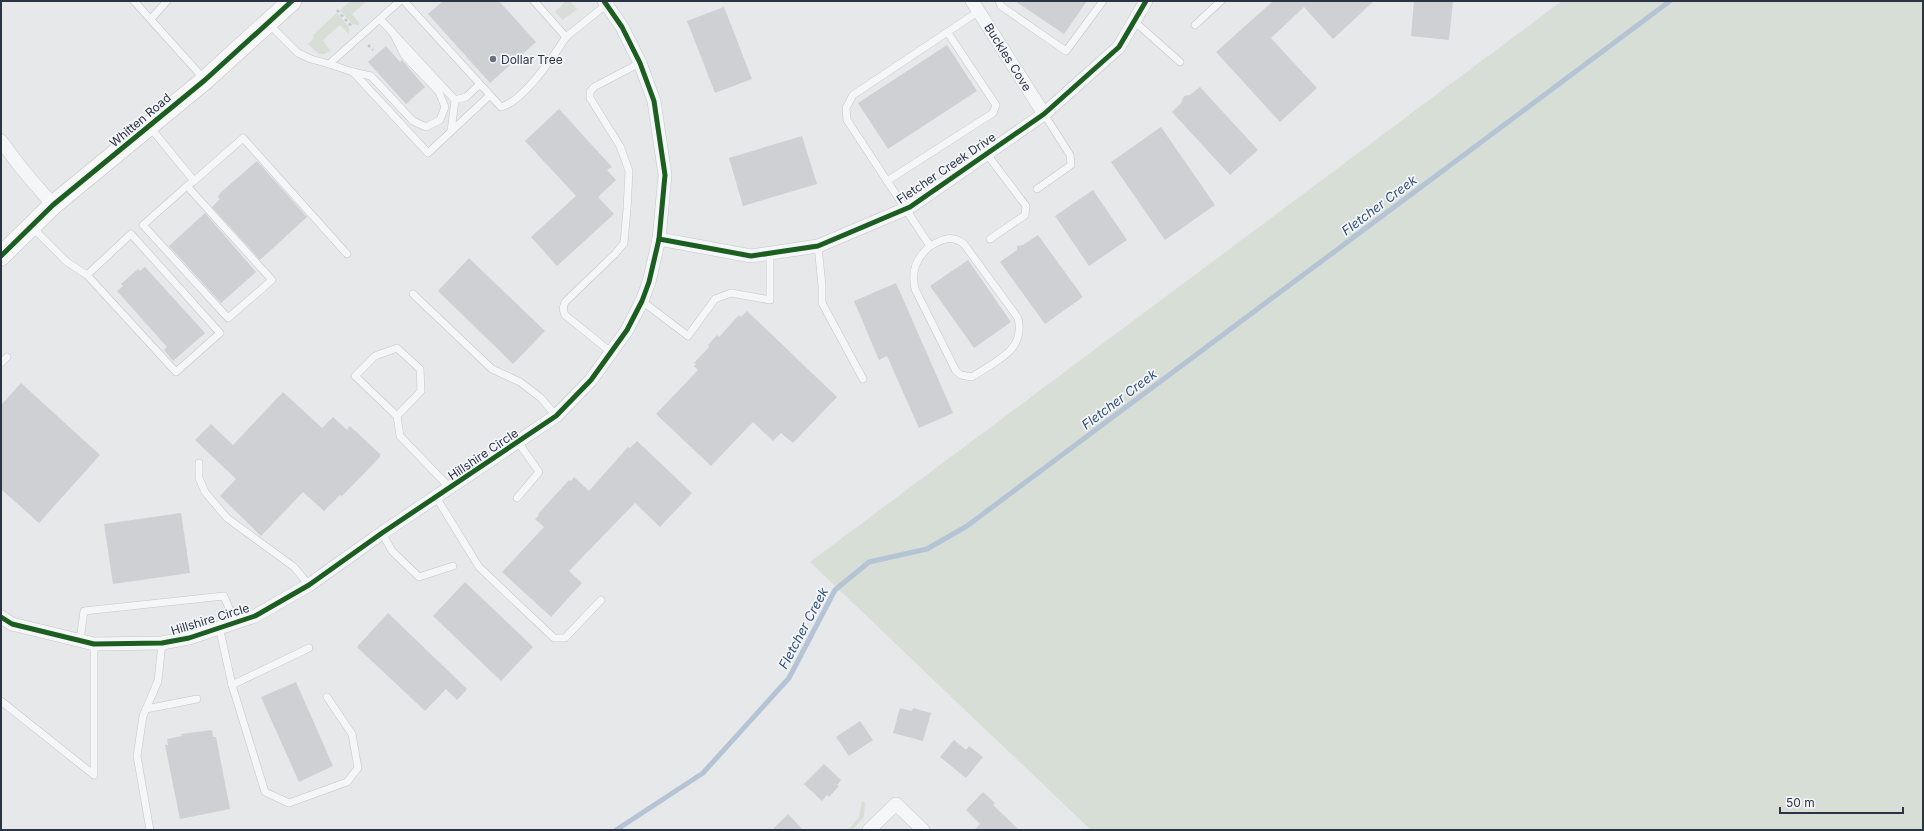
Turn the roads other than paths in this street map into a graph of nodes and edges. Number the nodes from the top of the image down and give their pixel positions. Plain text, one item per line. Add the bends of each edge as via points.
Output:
1 (134, 1) edge
2 (167, 1) edge
3 (292, 1) edge
4 (400, 1) edge
5 (404, 1) edge
6 (534, 1) edge
7 (999, 1) edge
8 (1103, 1) edge
9 (1146, 1) edge
10 (1221, 1) edge
11 (605, 3) edge
12 (976, 6) edge
13 (151, 18) junction
14 (380, 19) junction
15 (1134, 21) junction
16 (268, 23) junction
17 (1196, 25) dead end
18 (948, 32) junction
19 (393, 33) junction
20 (566, 37) junction
21 (1180, 62) dead end
22 (640, 63) junction
23 (329, 64) junction
24 (353, 72) junction
25 (205, 80) junction
26 (480, 85) junction
27 (489, 96) junction
28 (455, 100) junction
29 (1044, 114) junction
30 (149, 126) junction
31 (451, 131) junction
32 (1, 141) edge
33 (986, 153) junction
34 (194, 180) junction
35 (887, 181) junction
36 (187, 186) junction
37 (1037, 190) dead end
38 (53, 205) junction
39 (905, 209) junction
40 (31, 226) junction
41 (659, 239) junction
42 (990, 239) dead end
43 (818, 246) junction
44 (930, 246) junction
45 (770, 253) junction
46 (347, 254) dead end
47 (1, 256) edge
48 (87, 275) junction
49 (413, 294) dead end
50 (642, 301) junction
51 (612, 353) junction
52 (7, 357) dead end
53 (1, 363) edge
54 (863, 380) dead end
55 (397, 416) junction
56 (556, 416) junction
57 (518, 442) junction
58 (198, 463) dead end
59 (450, 488) junction
60 (436, 497) junction
61 (517, 498) dead end
62 (382, 533) junction
63 (453, 566) dead end
64 (309, 585) junction
65 (602, 600) dead end
66 (1, 617) edge
67 (235, 623) junction
68 (219, 626) junction
69 (80, 640) junction
70 (162, 643) junction
71 (94, 644) junction
72 (309, 648) dead end
73 (232, 685) junction
74 (328, 698) dead end
75 (197, 699) dead end
76 (1, 700) edge
77 (146, 709) junction
78 (150, 830) edge
79 (869, 830) edge
80 (923, 830) edge

1 - 13 lane
2 - 13 lane
3 - 16 main road, Whitten Road
4 - 14 lane
5 - 26 lane
6 - 20 lane
7 - 8 lane via 1002,6 1066,50
9 - 15 street, Fletcher Creek Drive
10 - 17 lane
11 - 20 lane
11 - 22 street, Hillshire Circle via 622,27
12 - 18 lane
12 - 29 street, Buckles Cove
13 - 25 lane
14 - 19 lane
14 - 23 lane
15 - 21 lane
15 - 29 street, Fletcher Creek Drive via 1119,47
16 - 23 lane via 298,53 311,60
16 - 25 main road, Whitten Road
18 - 35 lane via 853,96 846,108 847,120
18 - 35 lane via 996,105 993,113
19 - 24 lane via 404,55 439,92 445,107 440,120 426,127 413,122 371,76
19 - 28 lane
20 - 27 lane via 543,72 509,105 501,106
22 - 41 street, Hillshire Circle via 654,101 665,175
22 - 51 lane via 594,87 590,92 590,98 620,146 629,171 624,243 565,302 563,308 565,315
23 - 24 lane
24 - 31 lane via 428,153
25 - 30 main road, Whitten Road
26 - 27 lane
26 - 28 lane via 466,97
27 - 31 lane
28 - 31 lane
29 - 33 street, Fletcher Creek Drive
29 - 37 lane via 1072,159 1071,164
30 - 34 lane
30 - 38 main road, Whitten Road
32 - 38 street
33 - 39 street, Fletcher Creek Drive
33 - 42 lane via 1026,206 1025,215
34 - 36 lane
34 - 46 lane via 243,138
35 - 39 lane
36 - 36 lane via 272,280 228,318 143,224
38 - 40 main road, Whitten Road
39 - 43 street, Fletcher Creek Drive
39 - 44 lane
40 - 47 main road, Whitten Road
40 - 48 lane via 67,262
41 - 45 street, Fletcher Creek Drive via 751,256
41 - 50 street, Hillshire Circle
43 - 45 street, Fletcher Creek Drive
43 - 54 lane via 822,303
44 - 44 lane via 913,269 915,289 956,371 972,377 1013,348 1019,334 1018,318 958,239 949,237
45 - 50 lane via 770,300 732,293 714,299 688,336
48 - 48 lane via 176,372 220,333 131,234
49 - 56 lane via 492,369 520,382 541,398
50 - 51 street, Hillshire Circle
51 - 56 street, Hillshire Circle via 591,380
52 - 53 lane
55 - 55 lane via 421,391 420,369 397,348 375,356 355,376
55 - 59 lane via 400,436
56 - 57 street, Hillshire Circle
57 - 59 street, Hillshire Circle
57 - 61 lane via 539,472
58 - 64 lane via 199,478 205,492 227,518 294,567
59 - 60 street, Hillshire Circle
60 - 62 street, Hillshire Circle
60 - 65 lane via 479,567 554,638 565,638
62 - 63 lane via 392,551 419,577
62 - 64 street, Hillshire Circle
64 - 67 street, Hillshire Circle via 255,616
66 - 69 street, Hillshire Circle via 12,624
67 - 68 street, Hillshire Circle
67 - 69 lane via 224,596 84,611
68 - 70 street, Hillshire Circle via 189,638
68 - 73 lane
69 - 71 street, Hillshire Circle
70 - 71 street, Hillshire Circle
70 - 77 lane via 158,681
71 - 76 lane via 94,775
72 - 73 lane
73 - 74 lane via 265,792 289,803 347,782 358,768 352,734
75 - 77 lane
77 - 78 lane via 137,756
79 - 80 street via 896,804

